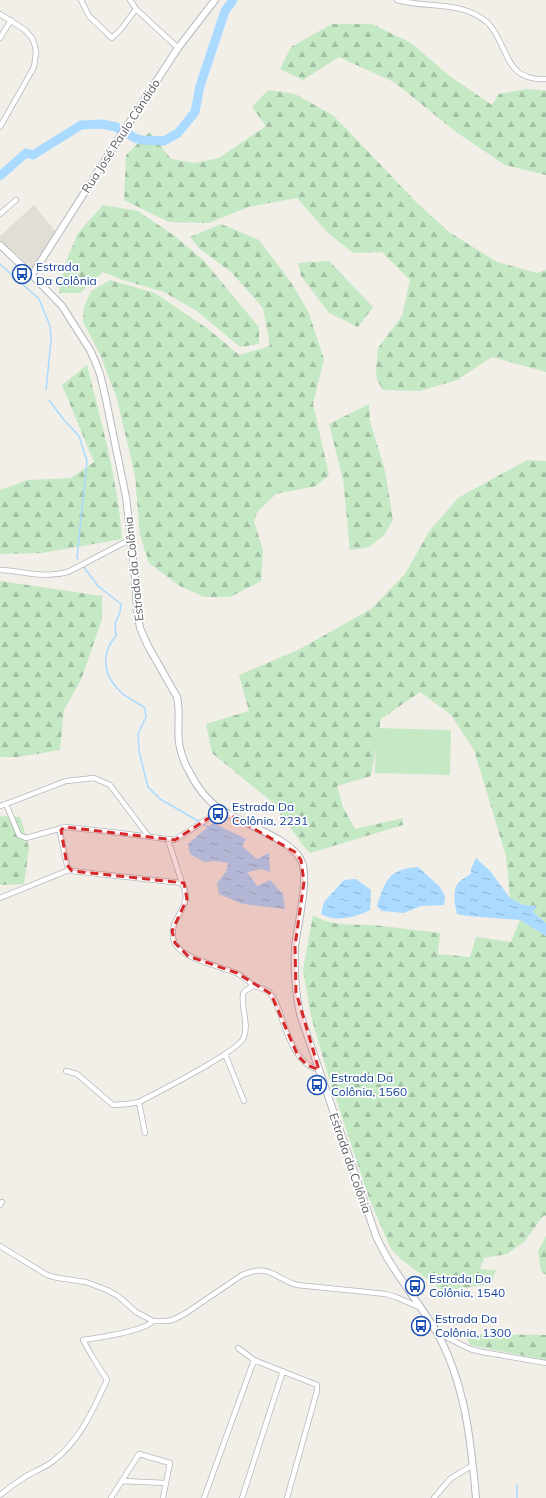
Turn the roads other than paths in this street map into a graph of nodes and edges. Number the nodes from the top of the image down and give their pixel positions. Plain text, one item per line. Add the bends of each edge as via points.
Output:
1 (81, 0) edge
2 (130, 0) edge
3 (215, 0) edge
4 (398, 0) edge
5 (136, 9) junction
6 (0, 14) edge
7 (11, 20) junction
8 (0, 38) edge
9 (178, 48) junction
10 (546, 79) edge
11 (0, 127) edge
12 (16, 200) dead end
13 (0, 214) edge
14 (0, 246) edge
15 (32, 275) junction
16 (131, 539) junction
17 (0, 570) edge
18 (6, 804) junction
19 (0, 806) edge
20 (221, 810) junction
21 (62, 828) junction
22 (150, 837) junction
23 (168, 840) junction
24 (69, 870) junction
25 (182, 883) junction
26 (0, 898) edge
27 (253, 986) junction
28 (225, 1054) junction
29 (319, 1070) junction
30 (66, 1071) dead end
31 (244, 1101) dead end
32 (139, 1102) junction
33 (145, 1133) dead end
34 (0, 1246) edge
35 (422, 1308) junction
36 (153, 1321) junction
37 (436, 1332) junction
38 (238, 1348) dead end
39 (254, 1360) junction
40 (546, 1363) edge
41 (283, 1372) junction
42 (473, 1465) junction
43 (122, 1481) junction
44 (166, 1483) junction
45 (0, 1495) edge
46 (111, 1498) edge
47 (163, 1498) edge
48 (204, 1498) edge
49 (242, 1498) edge
50 (286, 1498) edge
51 (434, 1498) edge
52 (476, 1498) edge

1 - 5 street via 89,16 112,38
2 - 5 street
3 - 9 main road, Rua José Paulo Cândido
4 - 10 street via 414,4 448,4 473,11 494,31 514,68 528,77
5 - 9 street
6 - 7 street
7 - 8 street
7 - 11 street via 32,38 35,61
9 - 15 main road, Rua José Paulo Cândido
12 - 13 street
14 - 15 main road, Estrada da Colônia
15 - 16 main road, Estrada da Colônia via 72,320 90,350 100,374 126,497
16 - 17 street via 58,575 46,576
16 - 20 main road, Estrada da Colônia via 140,628 177,697 180,749 188,771 198,787
18 - 19 street
18 - 21 street via 19,835 26,838
18 - 22 street via 66,782 94,778 110,785
20 - 23 street via 180,838
20 - 29 main road, Estrada da Colônia via 278,840 295,852 301,860 304,882 294,972 300,1014
21 - 22 street
21 - 24 street via 60,833
22 - 23 street
23 - 25 street
24 - 25 street
24 - 26 street
25 - 27 street via 187,899 172,931 174,943 188,956 237,973
27 - 28 street via 243,994 246,1030 244,1039
27 - 29 street via 271,994 298,1056 307,1065
28 - 31 street
28 - 32 street
29 - 35 main road, Estrada da Colônia via 376,1236 384,1254
30 - 32 street via 77,1074 113,1104
32 - 33 street
34 - 36 street via 47,1275 86,1282 107,1290 136,1312
35 - 36 street via 386,1294 297,1285 272,1272 258,1271 242,1275 174,1319
35 - 37 main road, Estrada da Colônia
36 - 45 street via 136,1330 84,1340 107,1380 89,1418 74,1441 53,1461
37 - 40 street via 476,1351
37 - 42 main road, Estrada da Colônia via 451,1363 460,1390
38 - 39 street
39 - 41 street
39 - 48 street
41 - 49 street
41 - 50 street via 317,1385
42 - 51 street via 450,1480
42 - 52 main road, Estrada da Colônia
43 - 44 street
43 - 44 street via 139,1454 170,1463
43 - 46 street
44 - 47 street

